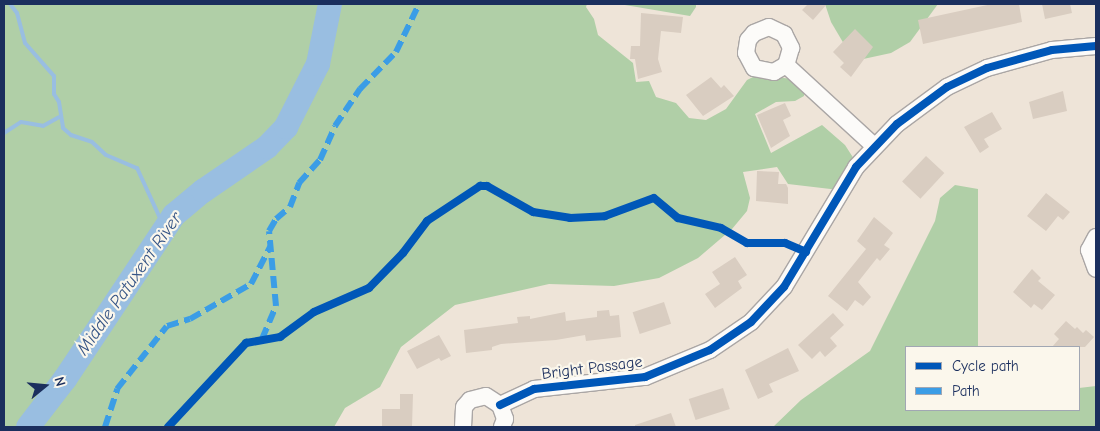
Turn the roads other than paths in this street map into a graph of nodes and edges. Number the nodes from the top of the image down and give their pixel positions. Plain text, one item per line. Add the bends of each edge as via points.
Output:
1 (1096, 46) edge
2 (786, 64) dead end
3 (874, 146) junction
4 (1096, 236) edge
5 (1096, 269) edge
6 (500, 405) junction
7 (463, 427) edge
8 (502, 427) edge

1 - 3 street, Bright Passage via 1052,50 987,68 932,97
2 - 3 street
3 - 6 street, Bright Passage via 842,190 784,287 767,308 731,338 690,360 645,377 534,389
4 - 5 street via 1090,250
6 - 7 street via 486,396 470,400 461,413
6 - 8 street via 505,419

